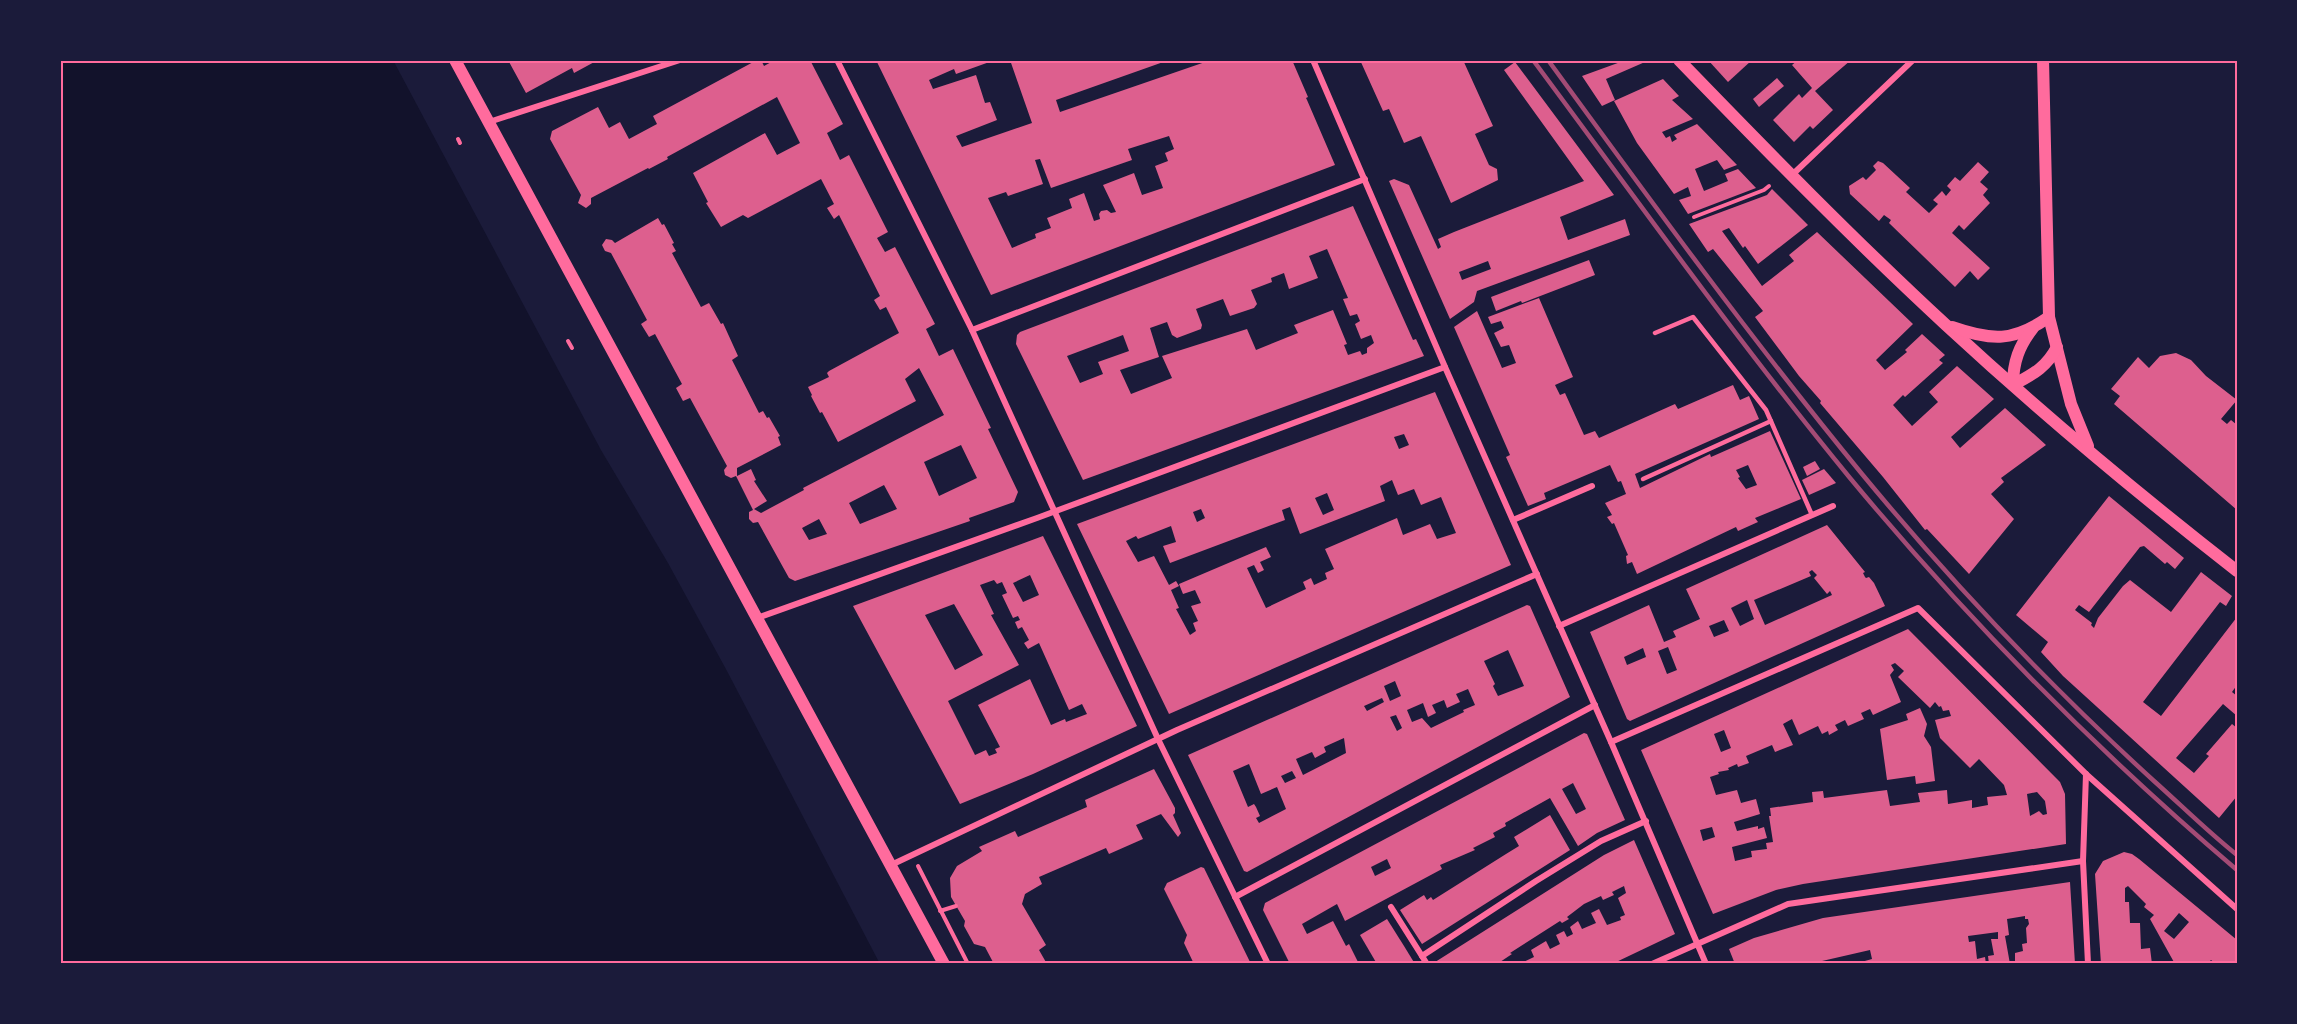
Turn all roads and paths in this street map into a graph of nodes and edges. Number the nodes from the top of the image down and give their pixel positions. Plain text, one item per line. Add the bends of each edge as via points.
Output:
1 (455, 60) edge
2 (680, 60) edge
3 (837, 60) edge
4 (1313, 60) edge
5 (1679, 60) edge
6 (1913, 60) edge
7 (2043, 60) edge
8 (488, 122) junction
9 (1791, 175) junction
10 (1365, 179) junction
11 (1769, 186) dead end
12 (1694, 217) dead end
13 (2049, 317) junction
14 (1946, 325) junction
15 (2033, 328) junction
16 (972, 330) junction
17 (1655, 333) dead end
18 (568, 341) dead end
19 (2057, 347) junction
20 (572, 348) dead end
21 (1445, 367) junction
22 (2013, 384) junction
23 (1771, 421) junction
24 (2091, 452) junction
25 (1643, 479) dead end
26 (1592, 486) dead end
27 (1833, 506) dead end
28 (1055, 511) junction
29 (1812, 515) junction
30 (1513, 520) junction
31 (2237, 571) edge
32 (1537, 574) junction
33 (757, 618) junction
34 (1560, 626) junction
35 (1595, 705) junction
36 (1158, 740) junction
37 (1611, 742) junction
38 (2086, 774) junction
39 (1646, 821) junction
40 (913, 855) junction
41 (2083, 861) junction
42 (890, 865) junction
43 (1235, 897) junction
44 (956, 906) dead end
45 (1391, 907) dead end
46 (2237, 909) edge
47 (940, 911) junction
48 (1696, 943) junction
49 (1422, 956) junction
50 (944, 964) edge
51 (968, 964) edge
52 (1268, 964) edge
53 (1427, 964) edge
54 (1652, 964) edge
55 (1706, 964) edge
56 (2088, 964) edge

1 - 8 main road
2 - 8 street
3 - 16 street
4 - 10 street
5 - 9 main road
6 - 9 street
7 - 13 main road
8 - 33 main road
9 - 14 main road
10 - 16 street
10 - 21 street
11 - 12 path
13 - 15 main road
13 - 19 main road
14 - 15 main road via 2002,338
14 - 22 main road
15 - 22 main road via 2022,342 2013,366
16 - 28 street
17 - 23 lane via 1693,316
18 - 20 path
19 - 22 main road via 2050,361 2037,372
19 - 24 main road via 2071,404
21 - 28 street
21 - 30 street
22 - 24 main road
23 - 25 lane
23 - 29 lane
24 - 31 main road
26 - 30 street
27 - 29 street
28 - 33 street
28 - 36 street
29 - 34 street
30 - 32 street
32 - 34 street
32 - 36 street
33 - 42 main road
34 - 35 street
35 - 37 street
35 - 43 street
36 - 40 street
36 - 43 street
37 - 38 street via 1918,608
37 - 39 street
38 - 41 street
38 - 46 street
39 - 48 street
39 - 49 street via 1601,841
40 - 42 street
40 - 47 path
41 - 48 street via 1788,904
41 - 56 street
42 - 50 main road
43 - 52 street
44 - 47 path
45 - 49 street
47 - 51 path
48 - 54 street
48 - 55 street
49 - 53 street

